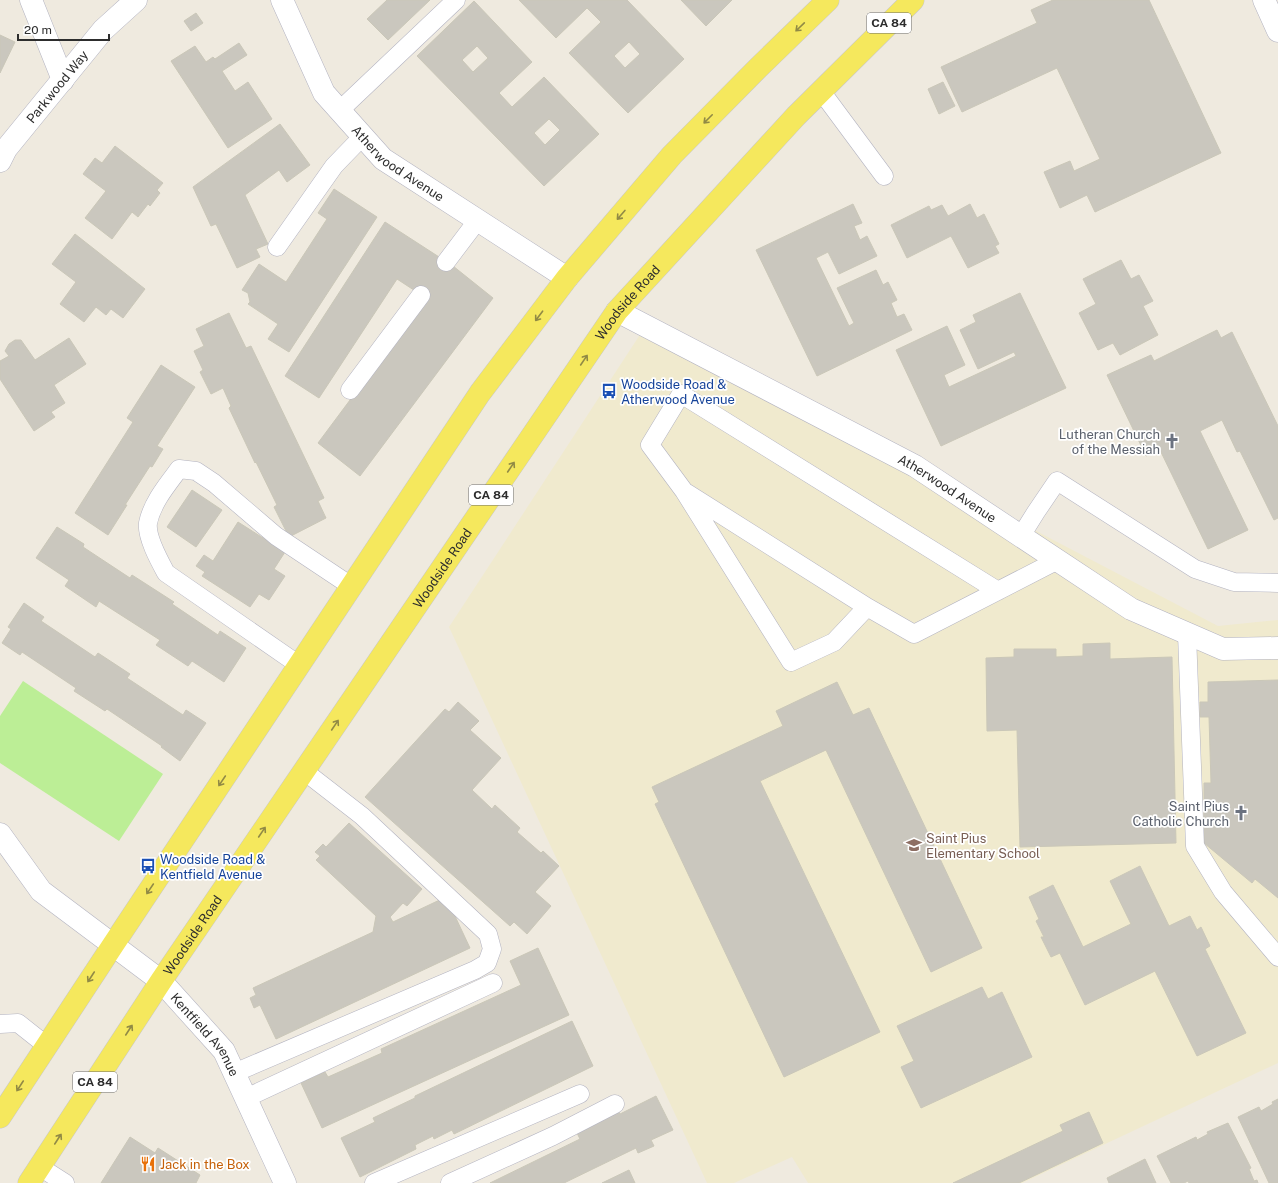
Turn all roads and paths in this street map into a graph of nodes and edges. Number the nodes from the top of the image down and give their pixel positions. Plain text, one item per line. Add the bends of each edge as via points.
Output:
1 (31, 0) edge
2 (136, 0) edge
3 (282, 0) edge
4 (456, 0) edge
5 (828, 0) edge
6 (913, 0) edge
7 (1264, 0) edge
8 (1278, 30) edge
9 (63, 80) junction
10 (821, 91) junction
11 (339, 110) junction
12 (362, 137) junction
13 (0, 161) edge
14 (884, 176) dead end
15 (477, 221) junction
16 (277, 247) dead end
17 (446, 262) dead end
18 (567, 278) junction
19 (421, 295) dead end
20 (617, 311) junction
21 (350, 390) dead end
22 (684, 491) junction
23 (1021, 536) junction
24 (1058, 560) junction
25 (1278, 583) edge
26 (351, 586) junction
27 (998, 591) junction
28 (867, 607) junction
29 (1188, 634) junction
30 (1278, 648) edge
31 (299, 665) junction
32 (304, 771) junction
33 (0, 834) edge
34 (113, 944) junction
35 (1278, 957) edge
36 (161, 980) junction
37 (493, 983) dead end
38 (0, 1024) edge
39 (47, 1046) junction
40 (234, 1073) junction
41 (580, 1094) dead end
42 (246, 1098) junction
43 (615, 1104) dead end
44 (0, 1117) edge
45 (35, 1175) edge
46 (65, 1183) edge
47 (285, 1183) edge
48 (374, 1183) edge
49 (450, 1183) edge

1 - 9 street
2 - 9 street, Parkwood Way via 103,30
3 - 11 street, Atherwood Avenue via 324,93
4 - 11 lane
5 -> 18 main road via 672,155
6 - 10 main road, Woodside Road / CA 84
7 - 8 street
9 - 13 street, Parkwood Way via 6,149
10 - 14 lane
10 - 20 main road, Woodside Road / CA 84
11 - 12 street, Atherwood Avenue
12 - 15 street, Atherwood Avenue via 383,159
12 - 16 lane via 334,166
15 - 17 lane
15 - 18 street, Atherwood Avenue
18 -> 26 main road via 480,393
19 - 21 lane
20 - 23 street, Atherwood Avenue via 916,466
32 -> 20 main road, Woodside Road / CA 84
22 - 27 lane via 650,445 681,394
22 - 28 lane
22 - 28 lane via 791,662 834,642
23 - 24 street, Atherwood Avenue
23 - 25 lane via 1057,481 1194,569 1234,582
24 - 27 lane
24 - 29 street, Atherwood Avenue via 1131,609
26 - 31 main road
26 - 31 lane via 276,536 214,482 196,471 179,468 156,502 148,524 156,554 166,573
27 - 28 lane via 914,634
29 - 30 street, Atherwood Avenue via 1223,649
29 - 35 lane via 1194,846 1223,892
31 -> 34 main road
36 -> 32 main road, Woodside Road / CA 84
32 - 40 lane via 362,816 488,934 492,949 487,963 475,970
33 - 34 street, Kentfield Avenue via 41,891
34 - 36 street, Kentfield Avenue
34 -> 39 main road
36 - 40 street, Kentfield Avenue via 224,1051
45 -> 36 main road, Woodside Road / CA 84
37 - 42 lane
38 - 39 lane via 18,1023
39 -> 44 main road
40 - 42 street, Kentfield Avenue
41 - 48 lane
42 - 47 street, Kentfield Avenue
43 - 49 lane
45 - 46 lane

